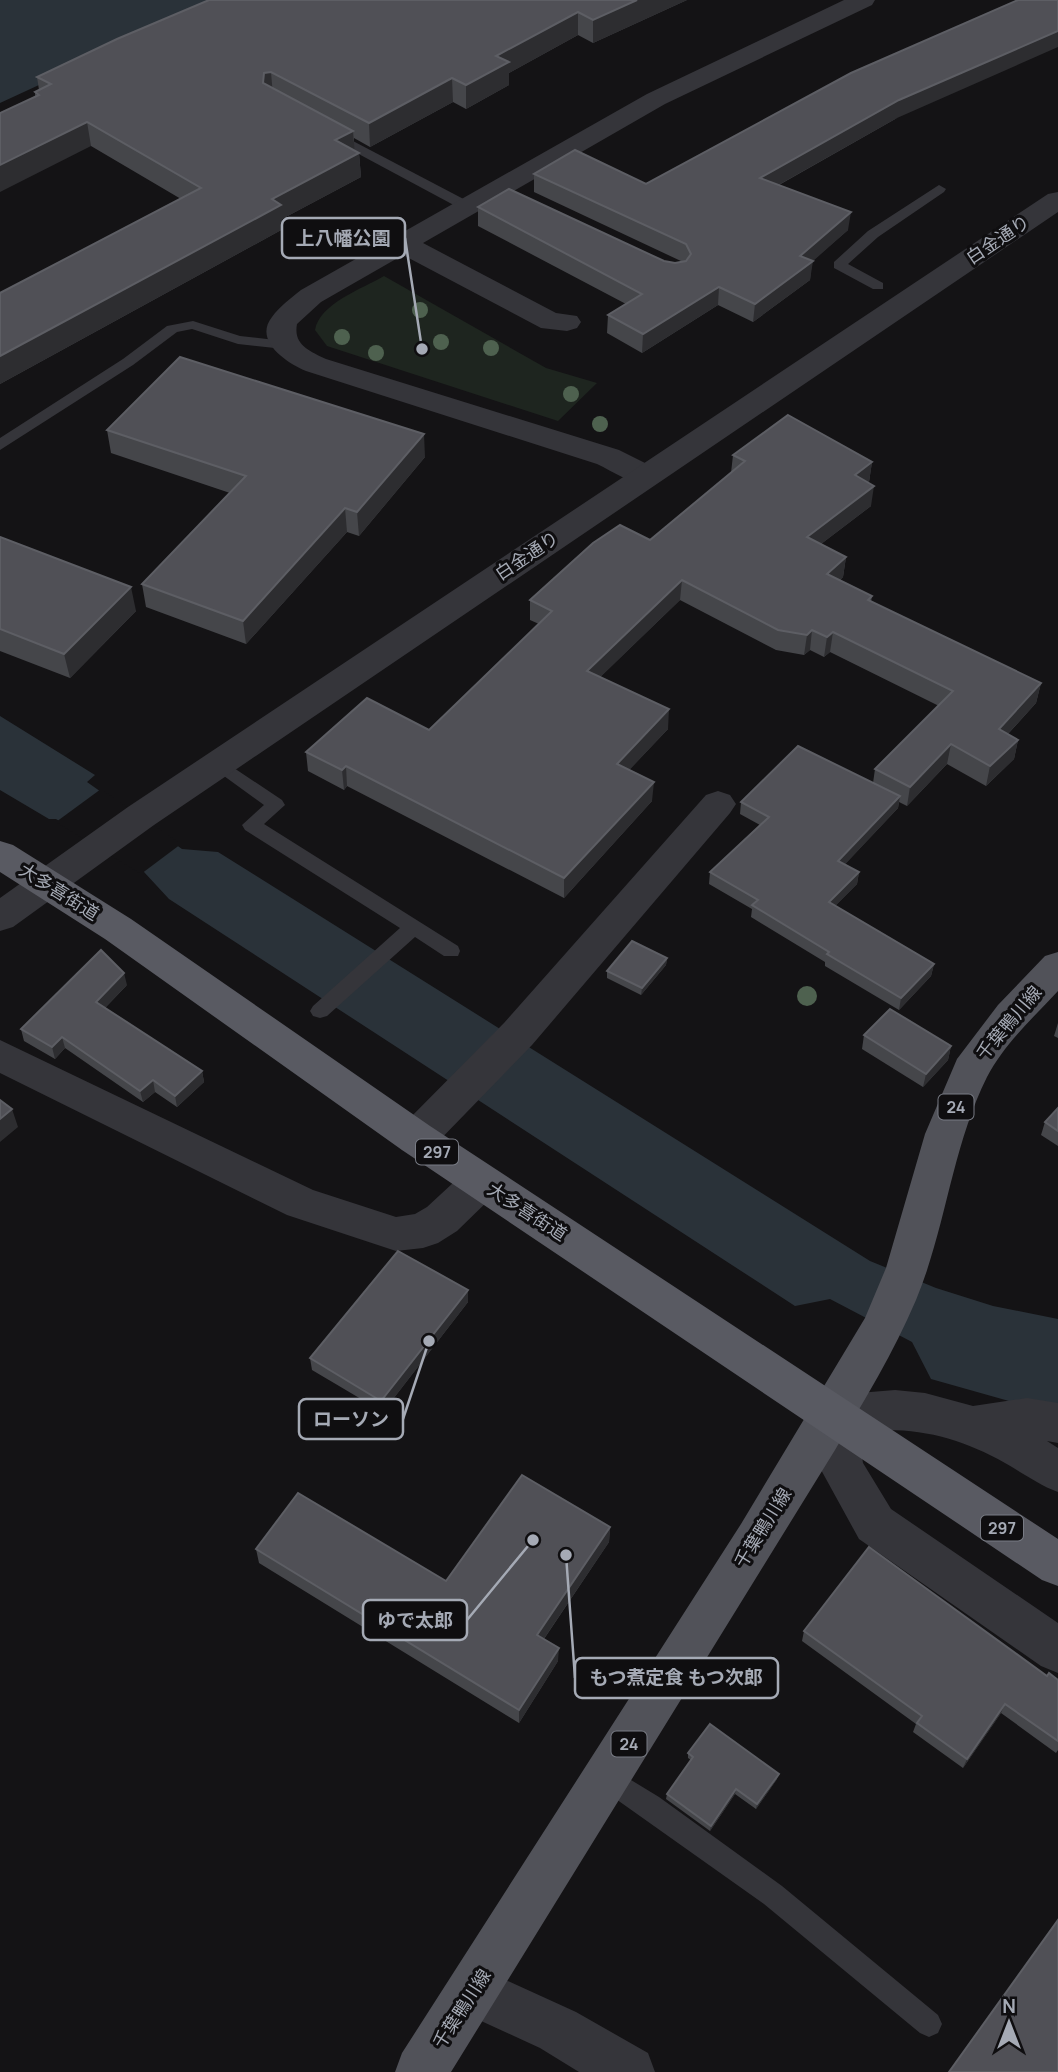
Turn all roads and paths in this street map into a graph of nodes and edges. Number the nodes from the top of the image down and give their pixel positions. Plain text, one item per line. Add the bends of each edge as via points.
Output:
1 (863, 0) edge
2 (320, 128) edge
3 (939, 189) dead end
4 (1058, 200) edge
5 (468, 207) junction
6 (404, 244) junction
7 (878, 286) dead end
8 (567, 321) dead end
9 (284, 345) junction
10 (0, 445) edge
11 (646, 477) junction
12 (219, 764) junction
13 (718, 804) dead end
14 (0, 854) edge
15 (45, 883) junction
16 (0, 917) edge
17 (414, 927) junction
18 (451, 951) dead end
19 (1058, 966) edge
20 (324, 1008) dead end
21 (0, 1055) edge
22 (416, 1138) junction
23 (481, 1182) junction
24 (834, 1415) junction
25 (1058, 1423) edge
26 (975, 1425) junction
27 (1058, 1472) edge
28 (1058, 1565) edge
29 (1058, 1650) edge
30 (608, 1778) junction
31 (473, 1991) junction
32 (929, 2024) dead end
33 (421, 2072) edge
34 (629, 2072) edge

1 - 5 street via 656,99 511,194
2 - 5 lane
3 - 7 lane via 873,234 839,265
4 - 11 street, 白金通り
5 - 6 street
6 - 8 street via 551,322
6 - 9 street via 297,306 283,321
9 - 10 lane via 238,340 194,325 172,328
9 - 11 street via 316,365 608,457
11 - 12 street, 白金通り
12 - 15 street, 白金通り
12 - 17 lane via 276,805 251,825
13 - 22 street via 518,1034
14 - 15 highway, 大多喜街道 / 297
15 - 16 street, 白金通り
15 - 22 highway, 大多喜街道 / 297
17 - 18 lane
17 - 20 lane
19 - 24 main road, 千葉鴨川線 / 24 via 1002,1027 972,1069 947,1128 907,1275
21 - 23 street via 301,1203 396,1234 423,1231
22 - 23 highway, 大多喜街道 / 297
23 - 24 highway, 大多喜街道 / 297
24 - 26 street via 904,1410
24 - 28 highway, 大多喜街道 / 297
24 - 29 street via 842,1468 875,1524
24 - 30 main road, 千葉鴨川線 / 24
25 - 26 street via 1027,1418
26 - 27 street
30 - 31 main road, 千葉鴨川線 / 24
30 - 32 lane via 853,1957
31 - 33 main road, 千葉鴨川線 / 24
31 - 34 street via 558,2030

